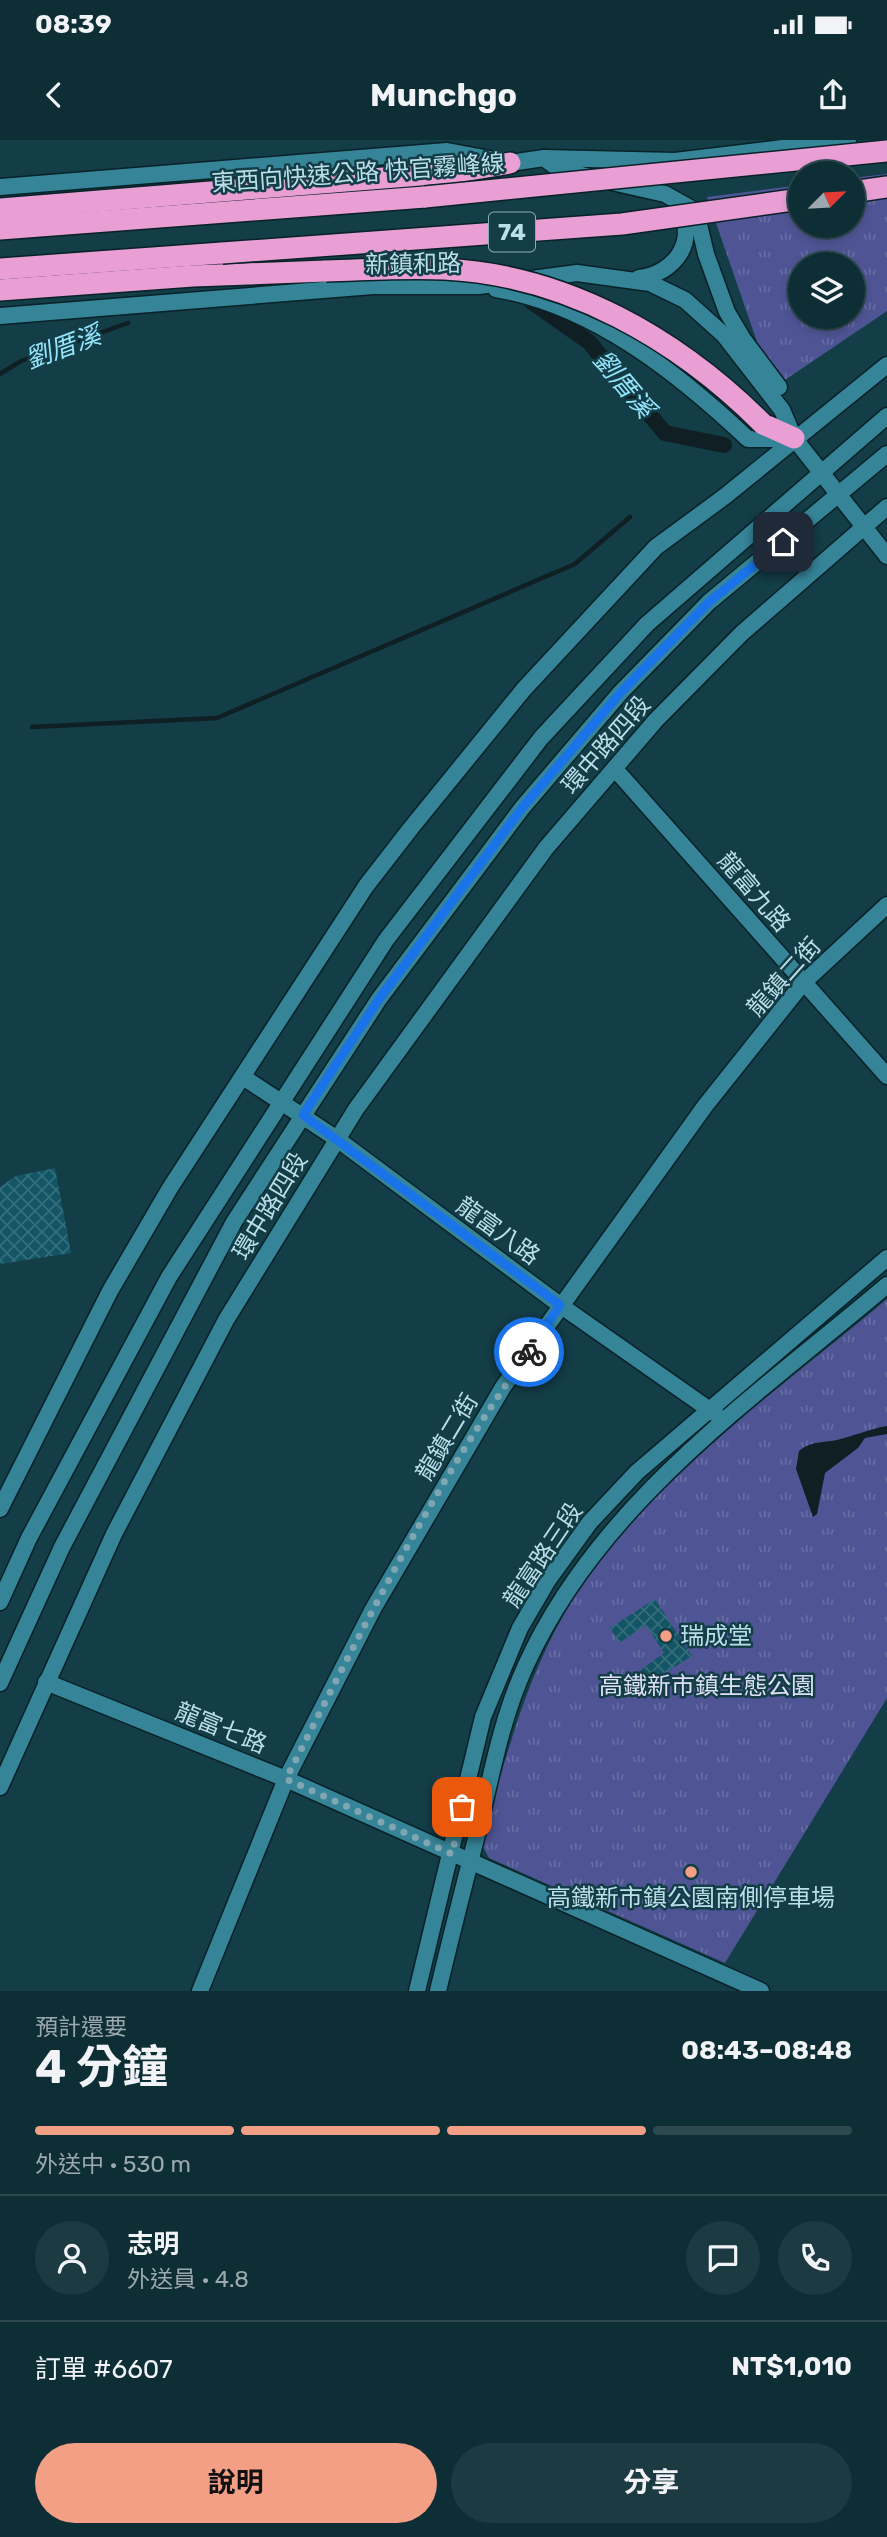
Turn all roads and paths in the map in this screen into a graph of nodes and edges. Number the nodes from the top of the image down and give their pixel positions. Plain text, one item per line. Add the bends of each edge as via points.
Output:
1 (848, 140) edge
2 (887, 151) edge
3 (544, 158) junction
4 (510, 163) junction
5 (0, 187) edge
6 (887, 187) edge
7 (865, 190) edge
8 (664, 194) junction
9 (788, 201) edge
10 (0, 209) edge
11 (0, 229) edge
12 (0, 269) edge
13 (633, 279) junction
14 (479, 286) junction
15 (0, 290) edge
16 (0, 316) edge
17 (887, 365) edge
18 (887, 416) edge
19 (794, 439) junction
20 (887, 454) edge
21 (821, 471) junction
22 (840, 494) junction
23 (887, 507) edge
24 (863, 525) junction
25 (887, 556) edge
26 (615, 769) junction
27 (887, 905) edge
28 (803, 984) junction
29 (887, 1076) edge
30 (243, 1077) junction
31 (280, 1101) junction
32 (303, 1115) junction
33 (337, 1139) junction
34 (887, 1258) edge
35 (887, 1285) edge
36 (560, 1305) junction
37 (709, 1409) junction
38 (726, 1422) junction
39 (0, 1509) edge
40 (0, 1602) edge
41 (47, 1682) junction
42 (0, 1683) edge
43 (286, 1779) junction
44 (0, 1787) edge
45 (452, 1854) junction
46 (470, 1864) junction
47 (200, 1991) edge
48 (417, 1991) edge
49 (438, 1991) edge
50 (761, 1991) edge

1 - 3 street via 675,161
2 - 11 highway, 東西向快速公路 快官霧峰線 / 74, bridge via 425,197
3 - 4 street
3 - 8 street via 560,170
4 - 5 street via 447,151
4 - 10 highway via 391,178
6 - 7 highway
8 - 13 street via 685,220 684,249 665,271
8 - 19 street via 681,201 698,220 727,312 789,402
9 - 12 highway, 74, bridge via 622,224
13 - 14 street, 新鎮和路 via 577,273
13 - 19 street, 新鎮和路 via 685,300 724,335 782,410
14 - 16 street, 新鎮和路 via 373,286
14 - 19 street via 568,309 678,378 748,439
15 - 19 highway, bridge via 206,275 443,268 479,272 576,296 663,342 730,391 764,424
17 - 19 street
18 - 21 street, 環中路四段
19 - 21 street, 新鎮和路
19 - 30 street via 656,547 524,689 366,886
20 - 22 street, 環中路四段
21 - 22 street, 新鎮和路
21 - 31 street, 環中路四段 via 647,624 541,738 386,940
22 - 24 street, 新鎮和路
22 - 32 street, 環中路四段 via 709,602 621,692 514,818 379,999
23 - 24 street, 環中路四段
24 - 25 street, 新鎮和路
24 - 26 street, 環中路四段 via 742,634 656,720
26 - 28 street, 龍富九路
26 - 33 street, 環中路四段 via 538,859
27 - 28 street, 龍鎮二街
28 - 29 street, 龍富九路
28 - 36 street, 龍鎮二街 via 705,1106
30 - 31 street, 龍富八路
30 - 39 street via 110,1291
31 - 32 street, 龍富八路
31 - 40 street, 環中路四段 via 169,1276 29,1538
32 - 33 street, 龍富八路
32 - 42 street, 環中路四段 via 202,1280 62,1547
33 - 36 street, 龍富八路
33 - 41 street, 環中路四段 via 226,1320 114,1534
34 - 37 street, 龍富路三段
35 - 38 street, 龍富路三段
36 - 37 street, 龍富八路
36 - 43 street, 龍鎮二街 via 503,1387 373,1609
37 - 38 street, 龍富八路
37 - 45 street, 龍富路三段 via 597,1514 527,1616 483,1717
38 - 46 street, 龍富路三段 via 627,1511 557,1605 512,1699
41 - 43 street, 龍富七路
41 - 44 street, 環中路四段
43 - 45 street, 龍富七路
43 - 47 street, 龍鎮二街
45 - 46 street, 龍富七路
45 - 48 street, 龍富路三段
46 - 49 street, 龍富路三段
46 - 50 street, 龍富七路

